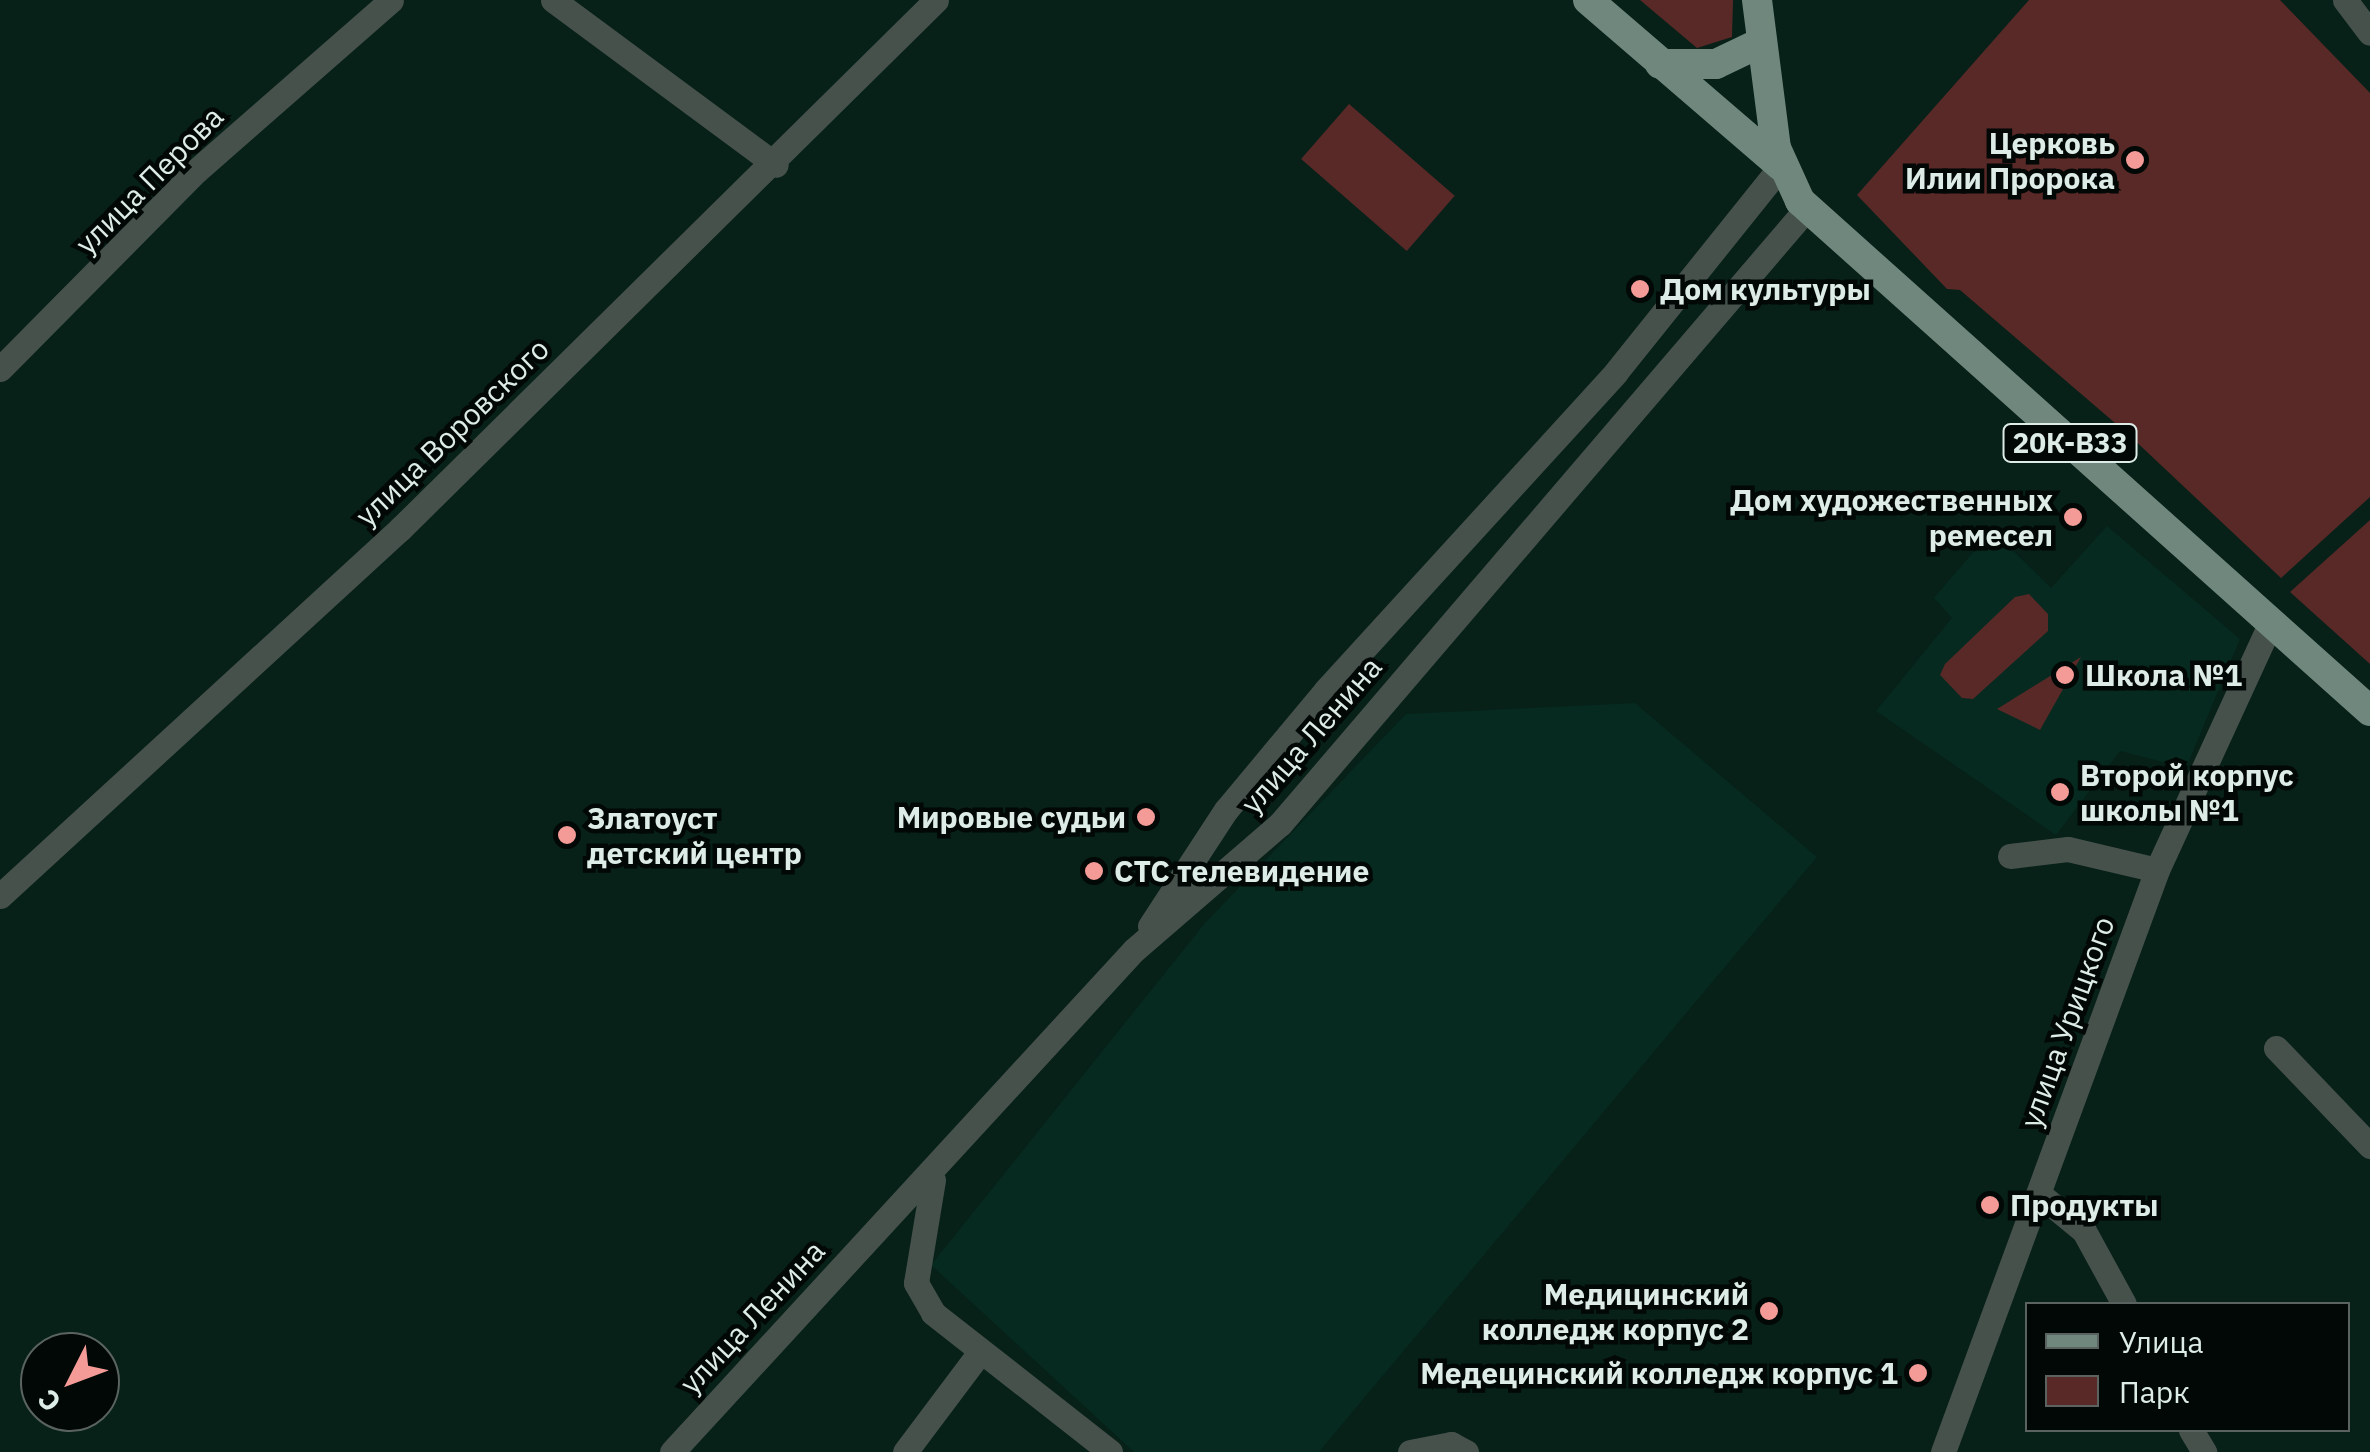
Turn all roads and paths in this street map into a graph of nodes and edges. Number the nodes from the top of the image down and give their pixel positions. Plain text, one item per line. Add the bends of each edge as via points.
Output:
1 (391, 0) edge
2 (553, 0) edge
3 (936, 0) edge
4 (1588, 0) edge
5 (1757, 0) edge
6 (2345, 0) edge
7 (2370, 33) edge
8 (1762, 42) junction
9 (1660, 64) junction
10 (776, 164) junction
11 (1781, 166) junction
12 (1807, 208) junction
13 (0, 369) edge
14 (2271, 622) junction
15 (2370, 710) edge
16 (2010, 856) dead end
17 (2157, 870) junction
18 (0, 896) edge
19 (1134, 950) junction
20 (2276, 1048) dead end
21 (2370, 1146) edge
22 (934, 1175) junction
23 (2039, 1194) junction
24 (2123, 1302) edge
25 (980, 1352) junction
26 (672, 1452) edge
27 (906, 1452) edge
28 (1110, 1452) edge
29 (1410, 1452) edge
30 (1466, 1452) edge
31 (1943, 1452) edge

1 - 13 street, улица Перова via 196,171
2 - 10 street
3 - 10 street, улица Воровского
4 - 9 main road, 20К-В33
5 - 8 main road, 20К-В33
6 - 7 street
8 - 9 main road via 1716,64
8 - 11 main road, 20К-В33
9 - 11 main road, 20К-В33
10 - 18 street, улица Воровского
11 - 12 main road, 20К-В33
11 - 19 street via 1616,372 1288,735
12 - 14 main road, 20К-В33
12 - 19 street, улица Ленина via 1280,824
14 - 15 main road, 20К-В33
14 - 17 street, улица Урицкого
16 - 17 street via 2068,849
17 - 23 street, улица Урицкого
19 - 22 street, улица Ленина
20 - 21 street
22 - 25 street via 916,1282 933,1313
22 - 26 street, улица Ленина
23 - 24 street via 2084,1231
23 - 31 street, улица Урицкого
25 - 27 street
25 - 28 street
29 - 30 street via 1450,1444

